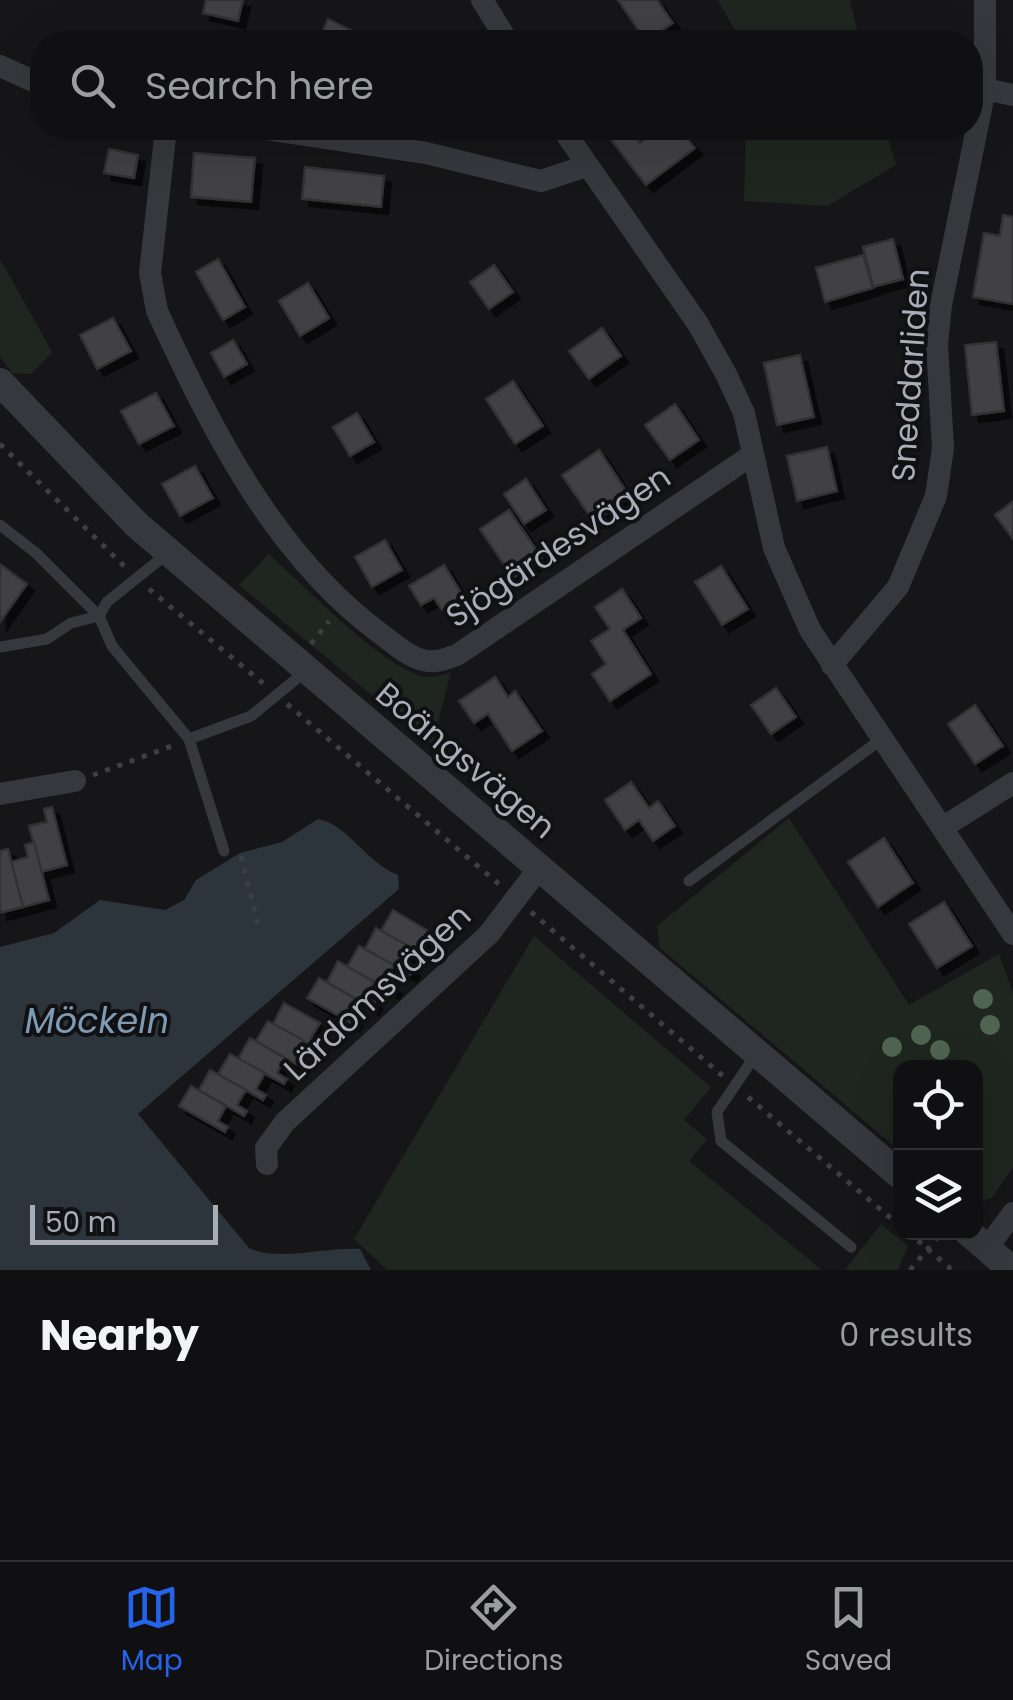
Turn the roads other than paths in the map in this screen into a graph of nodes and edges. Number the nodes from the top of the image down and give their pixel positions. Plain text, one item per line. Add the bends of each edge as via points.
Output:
1 (482, 0) edge
2 (985, 0) edge
3 (501, 30) edge
4 (0, 66) edge
5 (30, 80) edge
6 (985, 89) junction
7 (1013, 95) edge
8 (983, 99) edge
9 (165, 140) edge
10 (340, 140) edge
11 (570, 140) edge
12 (974, 140) edge
13 (586, 166) junction
14 (0, 382) edge
15 (752, 455) junction
16 (0, 525) edge
17 (169, 552) junction
18 (99, 616) junction
19 (0, 647) edge
20 (832, 665) junction
21 (301, 667) junction
22 (882, 738) junction
23 (189, 739) junction
24 (75, 781) road end
25 (1013, 782) edge
26 (0, 794) edge
27 (944, 826) junction
28 (224, 852) dead end
29 (539, 868) junction
30 (689, 880) dead end
31 (1013, 934) edge
32 (757, 1053) junction
33 (267, 1164) dead end
34 (893, 1170) edge
35 (1013, 1213) edge
36 (983, 1236) edge
37 (978, 1240) edge
38 (851, 1247) dead end
39 (1012, 1270) edge

1 - 3 street
2 - 6 street, Sneddarliden
4 - 5 street
6 - 7 street
6 - 8 street, Sneddarliden
9 - 15 street, Sjögärdesvägen via 150,274 156,310 290,549 343,603 409,655 433,662 456,654
10 - 13 street via 541,181
11 - 13 street
12 - 20 street, Sneddarliden via 940,305 943,448 936,496 898,588
13 - 15 street via 698,324 744,413
14 - 17 street, Boängsvägen
15 - 20 street via 790,594
16 - 18 lane
17 - 18 lane
17 - 21 street, Boängsvägen
18 - 19 lane via 71,623 48,639
18 - 23 lane via 112,646
20 - 22 street
21 - 23 lane via 279,697 251,716
21 - 29 street, Boängsvägen
22 - 27 street
22 - 30 lane
23 - 28 lane
24 - 26 street
25 - 27 street
27 - 31 street
29 - 32 street, Boängsvägen
29 - 33 street, Lärdomsvägen via 436,985 285,1122 266,1148
32 - 34 street, Boängsvägen
32 - 38 lane via 717,1112 721,1141
35 - 36 street
37 - 39 street

